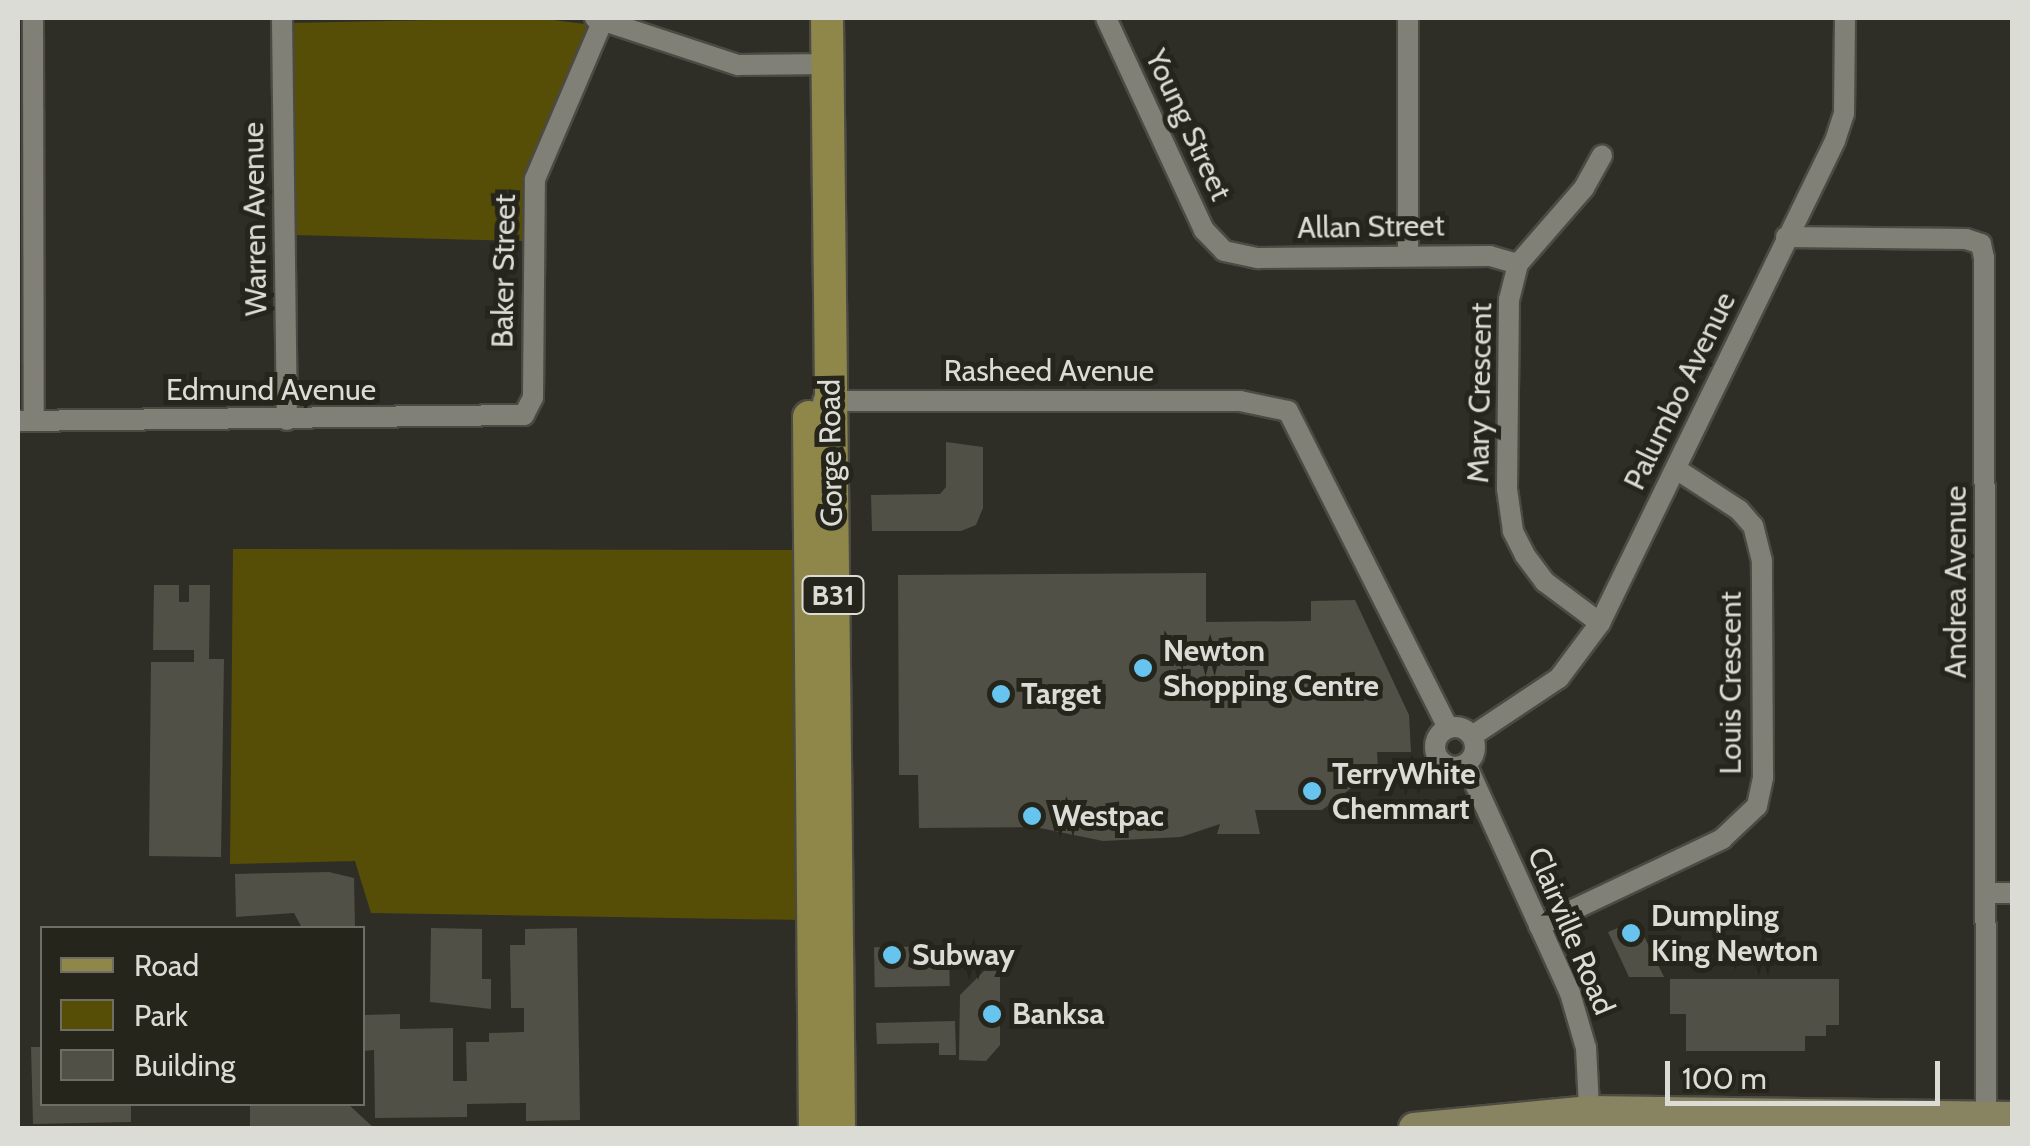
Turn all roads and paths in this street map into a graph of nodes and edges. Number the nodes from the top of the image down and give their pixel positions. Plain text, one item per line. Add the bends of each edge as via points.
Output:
1 (33, 18) edge
2 (282, 18) edge
3 (810, 18) edge
4 (827, 18) edge
5 (1106, 18) edge
6 (1408, 18) edge
7 (1845, 18) edge
8 (599, 19) edge
9 (819, 64) junction
10 (1602, 156) dead end
11 (1786, 238) junction
12 (1224, 251) joint
13 (1408, 256) junction
14 (1518, 264) junction
15 (820, 401) junction
16 (524, 415) joint
17 (287, 420) junction
18 (26, 421) edge
19 (1676, 468) junction
20 (1600, 623) junction
21 (1448, 728) junction
22 (1472, 736) junction
23 (1466, 764) junction
24 (823, 780) junction
25 (1988, 893) junction
26 (2012, 893) edge
27 (1539, 926) junction
28 (838, 928) junction
29 (813, 957) junction
30 (1999, 1116) edge
31 (1759, 1119) edge
32 (1590, 1120) edge
33 (815, 1128) edge
34 (839, 1128) edge
35 (1414, 1128) edge

1 - 18 street
2 - 17 street, Warren Avenue
3 - 9 main road, Gorge Road / B31
4 - 9 main road, Gorge Road / B31
5 - 12 street, Young Street via 1204,230
6 - 13 street
7 - 11 street, Palumbo Avenue via 1844,114
8 - 9 street via 711,60
8 - 16 street, Baker Street via 535,179 533,397
9 - 15 main road, Gorge Road / B31
10 - 14 street, Mary Crescent via 1584,188
11 - 19 street, Palumbo Avenue
11 - 25 street, Andrea Avenue via 1981,244
12 - 13 street, Allan Street via 1258,258
13 - 14 street, Allan Street via 1490,256
14 - 20 street, Mary Crescent via 1509,300 1513,531 1545,582
15 - 21 street, Rasheed Avenue via 1240,401 1288,411
15 - 24 main road, Gorge Road / B31
16 - 17 street, Edmund Avenue
17 - 18 street, Edmund Avenue
19 - 20 street, Palumbo Avenue
19 - 27 street, Louis Crescent via 1739,510 1753,526 1762,562 1763,777 1757,806 1722,839
20 - 22 street, Palumbo Avenue via 1559,678
21 - 22 street
21 - 23 street via 1437,740 1437,754 1447,765
22 - 23 street via 1475,748
23 - 27 street, Clairville Road
24 - 28 main road, Gorge Road / B31
24 - 29 main road, Gorge Road / B31
25 - 26 street
25 - 30 street, Andrea Avenue
27 - 32 street, Clairville Road via 1580,1024
28 - 29 main road
28 - 34 main road, Gorge Road / B31
29 - 33 main road, Gorge Road / B31
30 - 31 main road
31 - 32 main road
32 - 35 main road

